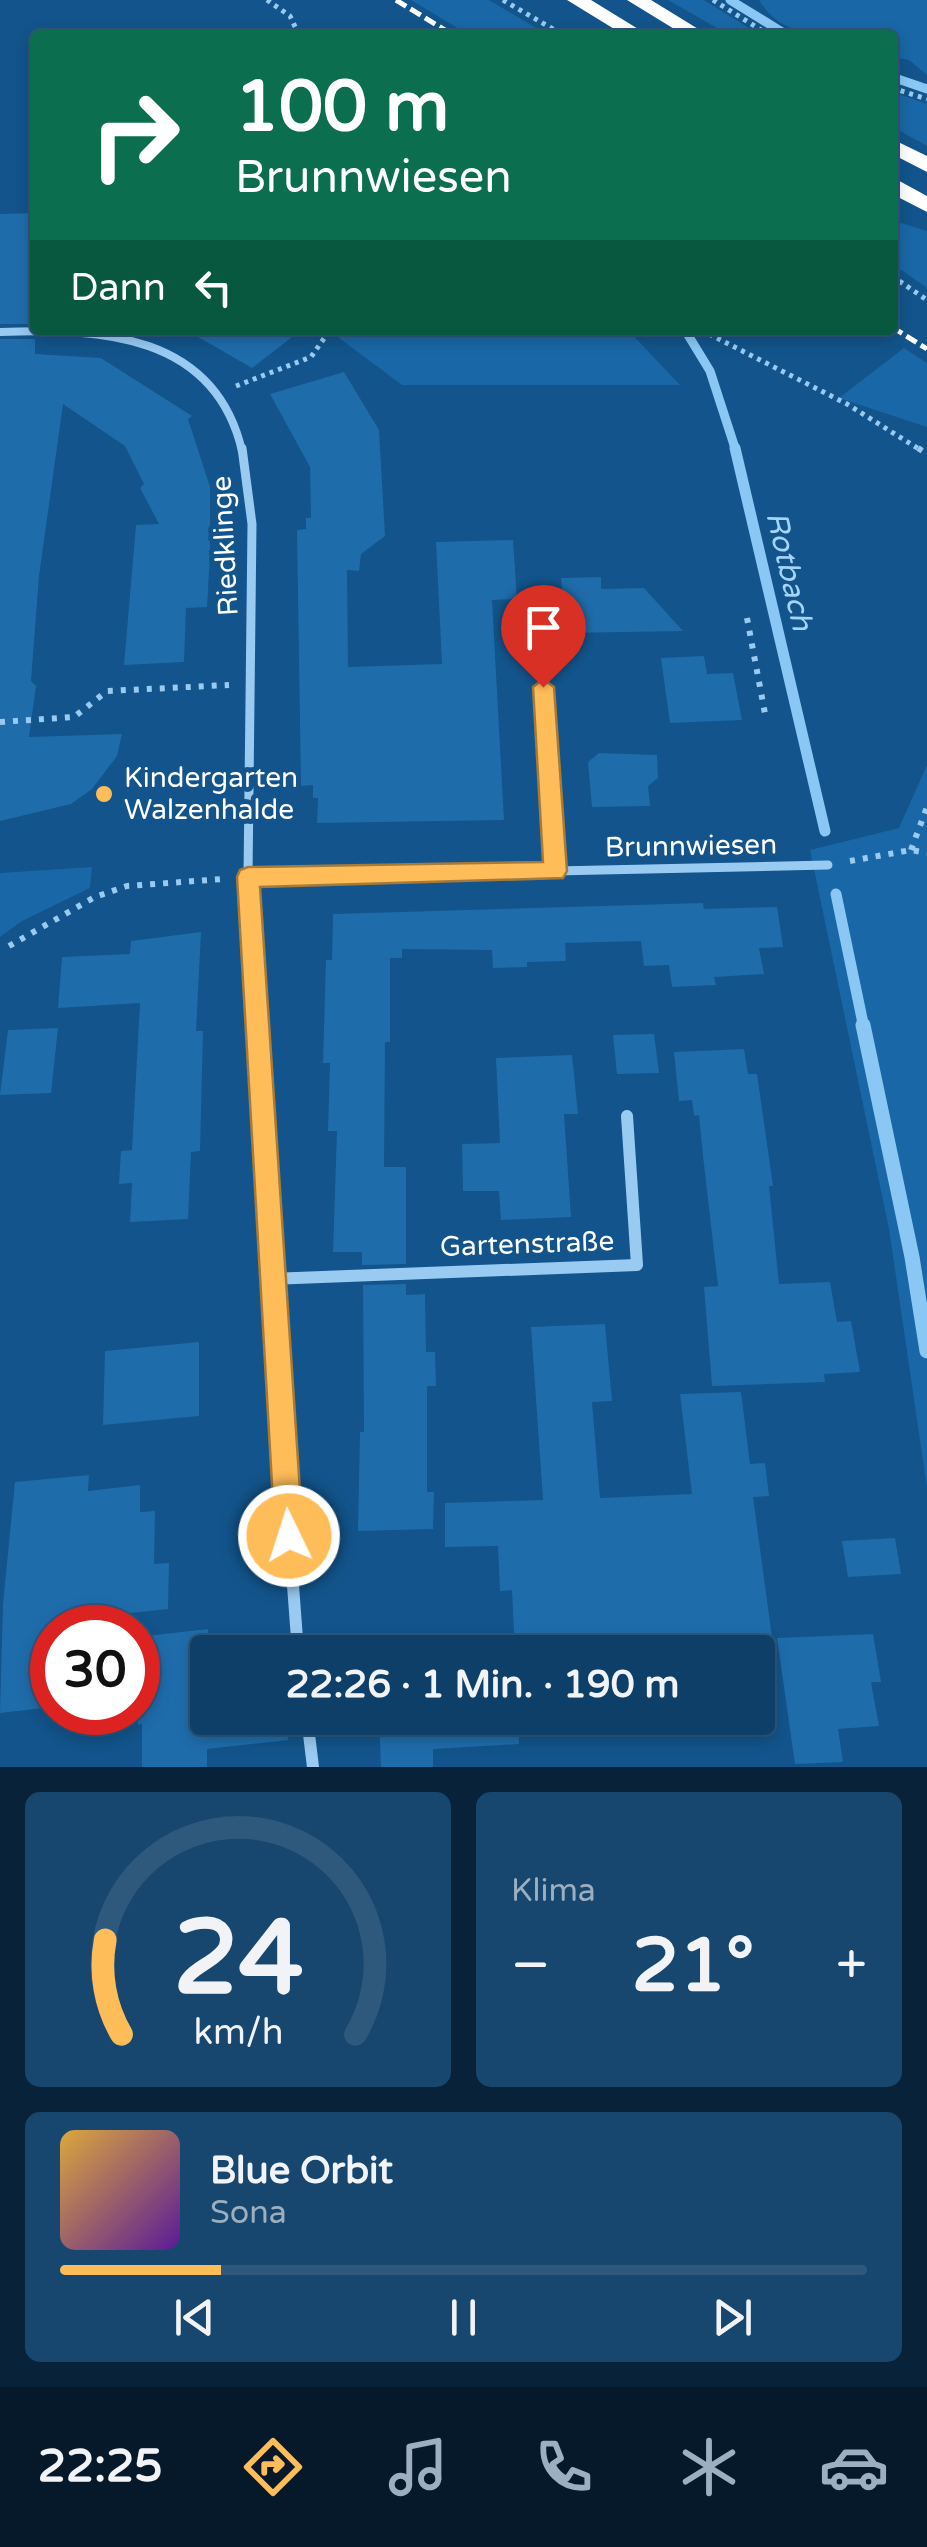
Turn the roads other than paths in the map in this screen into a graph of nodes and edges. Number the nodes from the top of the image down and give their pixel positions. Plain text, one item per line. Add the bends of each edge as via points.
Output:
1 (578, 0) edge
2 (637, 0) edge
3 (629, 30) edge
4 (689, 30) edge
5 (898, 148) edge
6 (927, 165) edge
7 (898, 188) edge
8 (927, 205) edge
9 (30, 331) edge
10 (0, 332) edge
11 (94, 335) edge
12 (543, 687) dead end
13 (828, 865) road end
14 (555, 871) junction
15 (248, 877) junction
16 (627, 1116) dead end
17 (270, 1279) junction
18 (297, 1635) edge
19 (308, 1735) edge
20 (313, 1767) edge

1 - 3 highway
2 - 4 highway
5 - 6 highway
7 - 8 highway
9 - 10 street, Riedklinge
11 - 15 street, Riedklinge via 183,362 219,391 236,429 248,484
12 - 14 street
13 - 14 street, Brunnwiesen
14 - 15 street, Brunnwiesen
15 - 17 street
16 - 17 street, Gartenstraße via 637,1266
17 - 18 street
19 - 20 street

